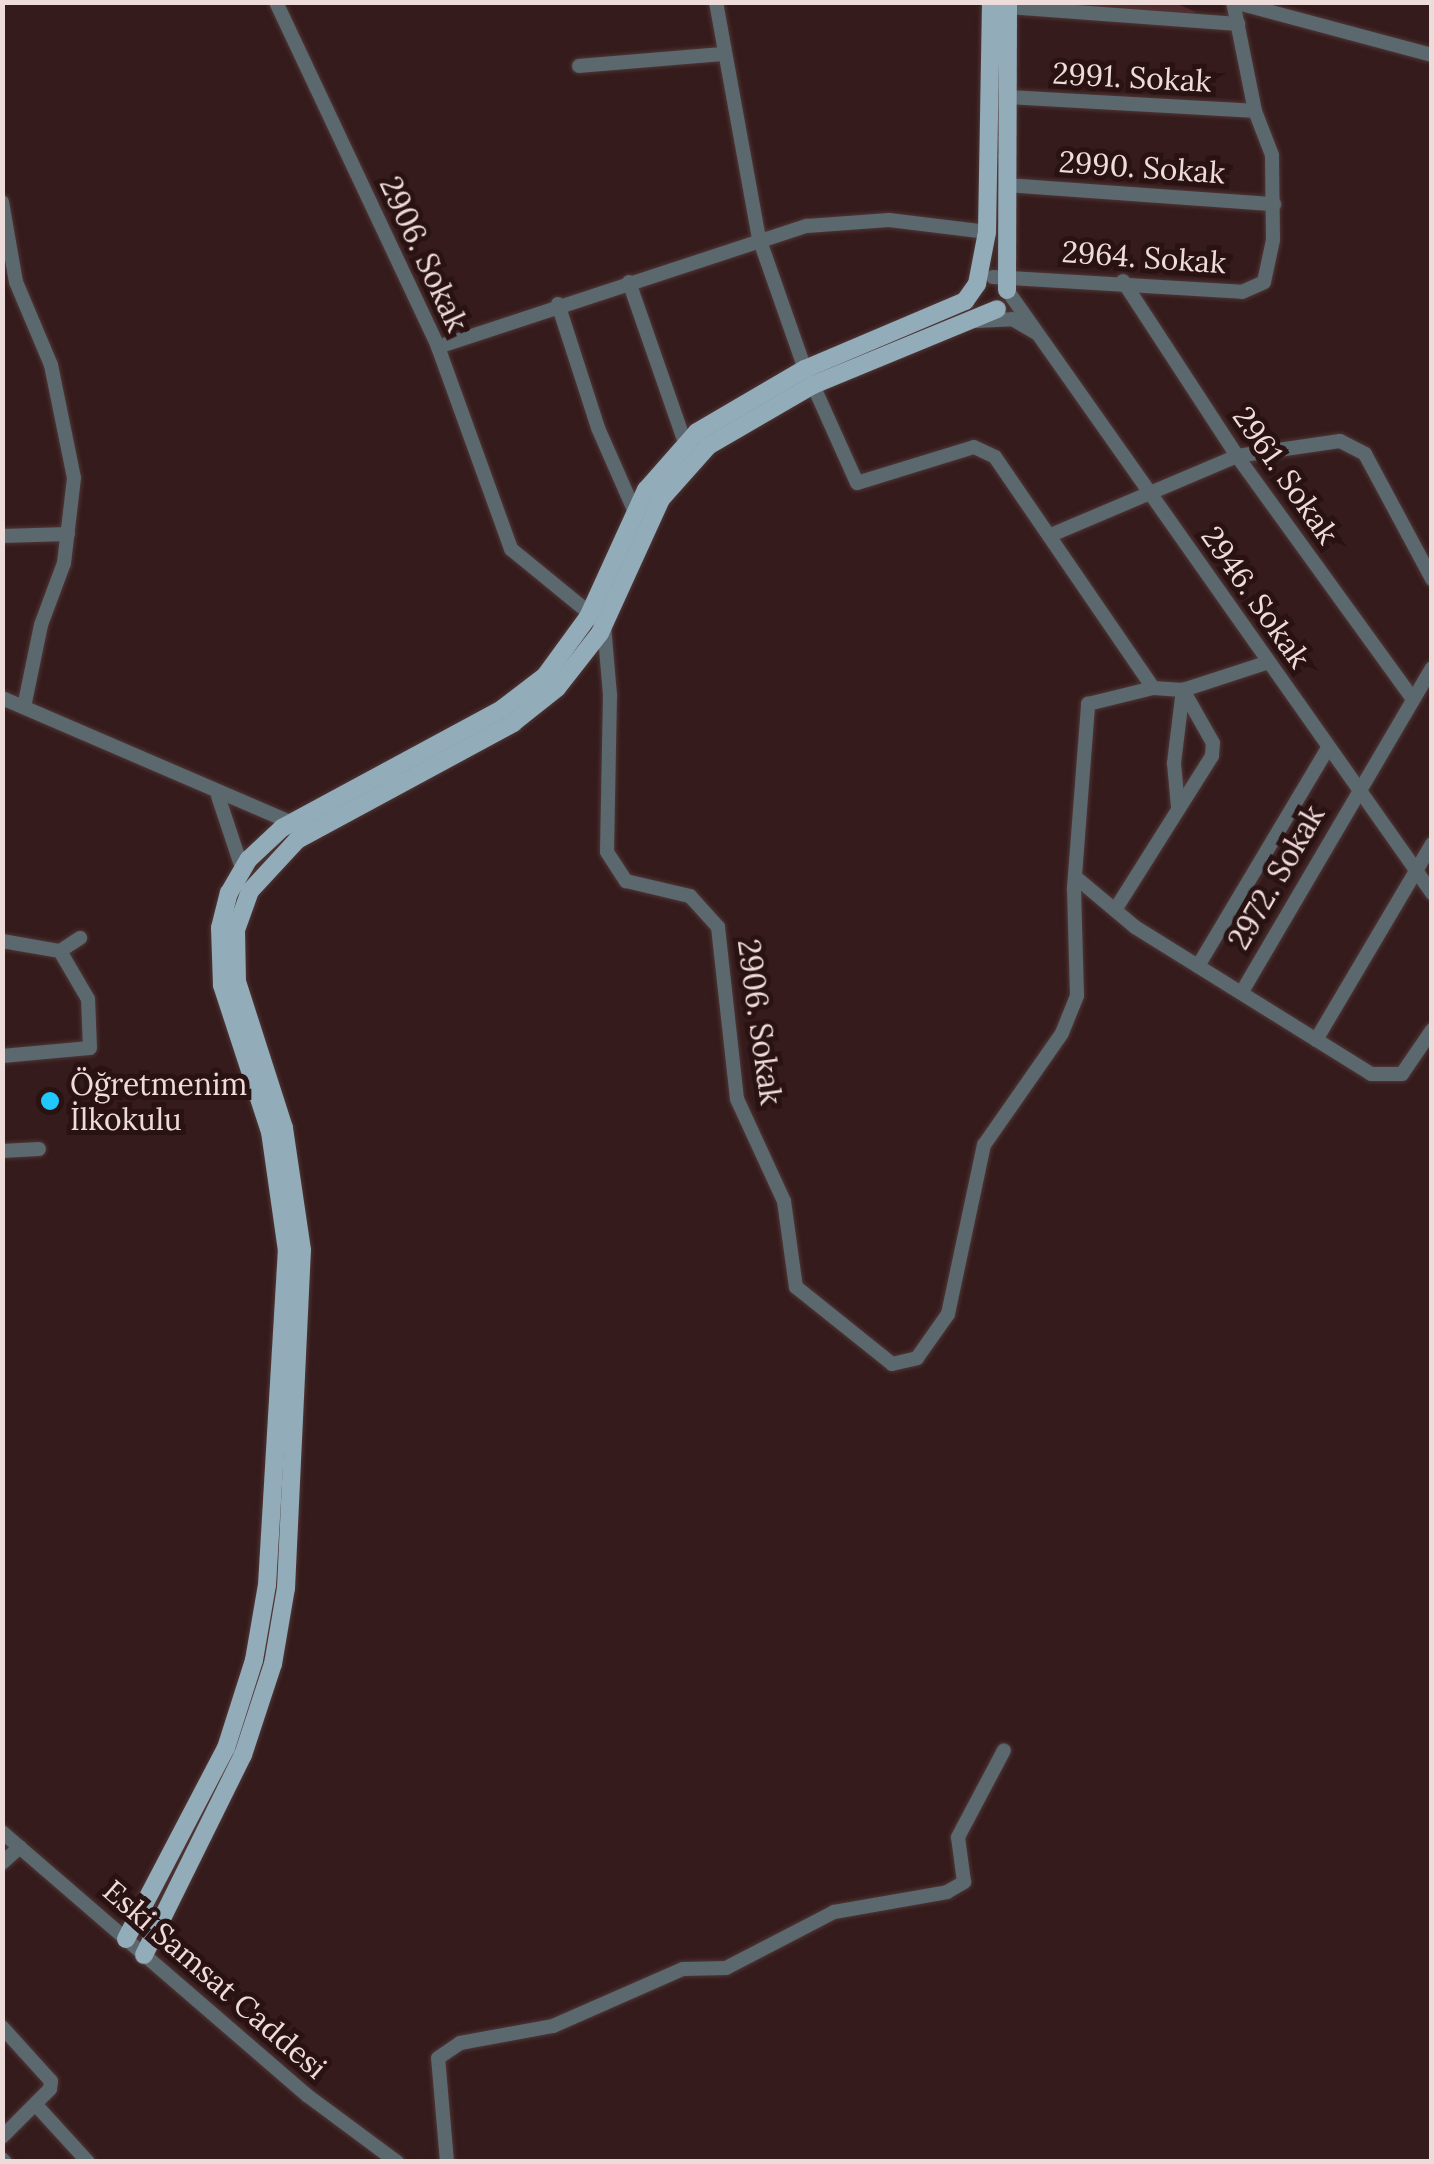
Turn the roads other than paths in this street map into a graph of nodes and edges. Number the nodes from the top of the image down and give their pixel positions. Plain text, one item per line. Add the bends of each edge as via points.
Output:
1 (276, 2) edge
2 (716, 2) edge
3 (1234, 2) edge
4 (1002, 4) edge
5 (1238, 24) junction
6 (720, 54) junction
7 (1432, 55) edge
8 (578, 66) dead end
9 (1006, 97) junction
10 (1255, 111) junction
11 (1006, 185) junction
12 (2, 202) edge
13 (1274, 204) junction
14 (987, 232) junction
15 (759, 238) junction
16 (1122, 281) junction
17 (628, 282) junction
18 (996, 282) junction
19 (558, 304) junction
20 (1004, 314) junction
21 (1037, 333) junction
22 (438, 347) junction
23 (809, 377) junction
24 (684, 443) junction
25 (1237, 456) junction
26 (1152, 492) junction
27 (634, 510) junction
28 (68, 534) junction
29 (1050, 535) junction
30 (2, 536) edge
31 (1432, 578) edge
32 (592, 609) junction
33 (604, 625) junction
34 (1269, 662) junction
35 (1432, 668) edge
36 (1154, 688) junction
37 (1183, 690) junction
38 (1411, 696) junction
39 (2, 698) edge
40 (24, 707) junction
41 (508, 716) junction
42 (1328, 748) junction
43 (1356, 791) junction
44 (218, 796) junction
45 (1178, 807) junction
46 (304, 826) junction
47 (1432, 844) edge
48 (242, 868) junction
49 (1414, 871) junction
50 (1078, 880) junction
51 (1432, 892) edge
52 (1115, 910) junction
53 (80, 938) dead end
54 (2, 941) edge
55 (60, 951) junction
56 (1198, 966) junction
57 (1243, 990) junction
58 (1432, 1030) edge
59 (1316, 1040) junction
60 (2, 1056) edge
61 (39, 1149) dead end
62 (2, 1151) edge
63 (1004, 1750) dead end
64 (2, 1832) edge
65 (20, 1847) junction
66 (2, 1863) edge
67 (126, 1939) junction
68 (144, 1954) junction
69 (2, 2028) edge
70 (36, 2105) junction
71 (2, 2138) edge
72 (88, 2162) edge
73 (397, 2162) edge
74 (447, 2162) edge

1 - 22 street, 2906. Sokak
2 - 6 street
3 - 5 street, 2964. Sokak
3 - 7 street
4 - 5 street
4 - 9 main road
4 - 14 main road
5 - 10 street, 2964. Sokak
6 - 8 street
6 - 15 street
9 - 10 street, 2991. Sokak
9 - 11 main road
10 - 13 street, 2964. Sokak via 1272,156
11 - 13 street, 2990. Sokak
11 - 18 main road
12 - 28 street via 18,289 45,344 72,455
13 - 16 street, 2964. Sokak via 1268,276 1250,290
14 - 15 street via 858,220
14 - 18 main road
15 - 17 street
15 - 23 street
16 - 18 street, 2964. Sokak
16 - 25 street, 2961. Sokak
17 - 19 street
17 - 24 street
18 - 20 main road
18 - 20 main road via 978,303
18 - 21 street, 2946. Sokak
18 - 23 main road
19 - 22 street
19 - 27 street via 598,428
20 - 21 street
20 - 23 main road
21 - 26 street, 2946. Sokak
22 - 32 street, 2906. Sokak via 510,549
23 - 24 main road
23 - 29 street via 853,481 865,484 982,448
23 - 33 main road via 682,471 646,526
24 - 27 main road
25 - 26 street
25 - 31 street via 1340,441 1359,446
25 - 38 street, 2961. Sokak
26 - 29 street
26 - 34 street, 2946. Sokak
27 - 32 main road
28 - 30 street
28 - 40 street
29 - 36 street
32 - 33 street, 2906. Sokak
32 - 41 main road via 556,664
33 - 41 main road via 563,682
33 - 50 street, 2906. Sokak via 608,858 626,882 690,896 718,927 738,1099 784,1201 796,1287 892,1364 917,1358 948,1314 984,1145 1062,1034 1077,996
34 - 37 street, 2906. Sokak
34 - 42 street, 2946. Sokak
35 - 38 street, 2972. Sokak
36 - 37 street, 2906. Sokak
36 - 50 street, 2906. Sokak via 1088,704
37 - 45 street via 1174,763
37 - 45 street via 1214,747
38 - 43 street, 2972. Sokak
39 - 40 street
40 - 44 street
41 - 46 main road
42 - 43 street, 2946. Sokak
42 - 56 street
43 - 49 street, 2946. Sokak
43 - 57 street, 2972. Sokak
44 - 46 street
44 - 48 street
45 - 52 street
46 - 48 main road
46 - 68 main road via 254,882 235,947 237,982 284,1128 300,1233 291,1531 280,1626 243,1755
47 - 49 street
48 - 67 main road via 223,909 220,966 274,1149 287,1268 267,1585 254,1660 226,1748
49 - 51 street, 2946. Sokak
49 - 59 street
50 - 52 street
52 - 56 street
53 - 55 street
54 - 55 street
55 - 60 street via 88,999 90,1048
56 - 57 street
57 - 59 street
58 - 59 street via 1393,1078 1370,1074
61 - 62 street
63 - 74 street via 958,1838 964,1882 948,1892 834,1912 726,1968 683,1969 553,2026 460,2042 438,2058
64 - 65 street, Eski Samsat Caddesi
65 - 66 street
65 - 67 street, Eski Samsat Caddesi
67 - 68 street, Eski Samsat Caddesi
68 - 73 street, Eski Samsat Caddesi via 308,2096
69 - 70 street via 51,2081
70 - 71 street
70 - 72 street

